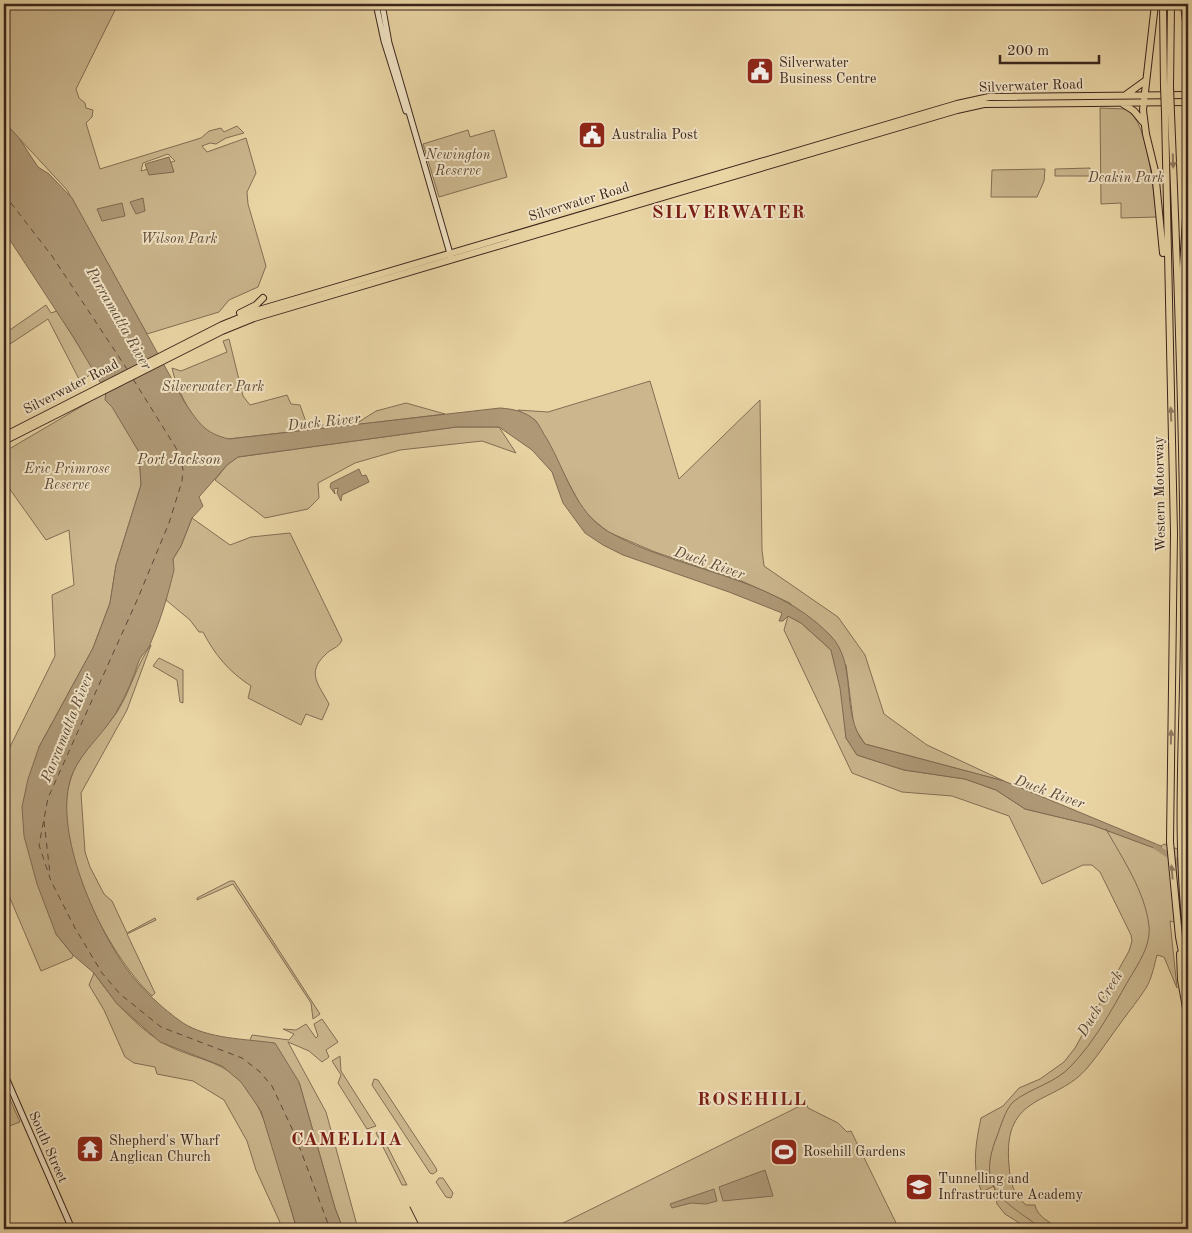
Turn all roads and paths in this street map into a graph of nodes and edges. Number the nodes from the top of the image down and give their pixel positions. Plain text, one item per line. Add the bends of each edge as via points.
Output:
1 (376, 4) edge
2 (382, 4) edge
3 (1155, 4) edge
4 (1163, 4) edge
5 (1171, 4) edge
6 (1184, 4) edge
7 (1188, 35) edge
8 (1146, 81) junction
9 (1167, 86) junction
10 (1188, 95) edge
11 (1119, 96) junction
12 (1143, 96) junction
13 (1188, 102) edge
14 (1123, 103) junction
15 (1143, 103) junction
16 (1168, 113) junction
17 (409, 116) junction
18 (1144, 123) junction
19 (1188, 188) edge
20 (451, 257) junction
21 (1167, 279) junction
22 (263, 298) dead end
23 (222, 328) junction
24 (89, 395) junction
25 (4, 436) edge
26 (4, 441) edge
27 (1183, 465) junction
28 (1186, 916) junction
29 (1188, 927) edge
30 (1180, 937) junction
31 (1188, 946) edge
32 (1188, 983) edge
33 (1188, 1019) edge
34 (4, 1073) edge
35 (72, 1229) edge

1 - 17 main road via 389,59
2 - 17 main road via 386,33
3 - 8 highway
4 - 9 highway, Western Motorway
5 - 9 highway, Western Motorway
6 - 7 highway
8 - 11 highway via 1135,91
8 - 12 highway
9 - 16 highway, Western Motorway, bridge
10 - 12 highway, Silverwater Road
11 - 12 highway, Silverwater Road
11 - 20 highway, Silverwater Road via 989,97 970,101
12 - 15 highway
13 - 15 highway, Silverwater Road
14 - 15 highway, Silverwater Road
14 - 18 highway
14 - 20 highway, Silverwater Road via 974,106
15 - 18 highway
16 - 21 highway, Western Motorway
16 -> 27 highway, Western Motorway
17 - 20 main road
18 - 21 highway via 1155,171
19 - 27 highway via 1183,268
20 - 23 highway, Silverwater Road
30 -> 21 highway, Western Motorway via 1172,871 1170,786 1174,533
22 - 23 highway
23 - 24 highway, Silverwater Road
24 - 25 highway, Silverwater Road
24 - 26 highway, Silverwater Road
27 - 28 highway, Western Motorway via 1180,836
28 - 29 highway, Western Motorway
28 - 31 highway, Western Motorway
30 - 32 highway, Western Motorway
30 - 33 highway via 1181,980
34 - 35 main road, South Street

